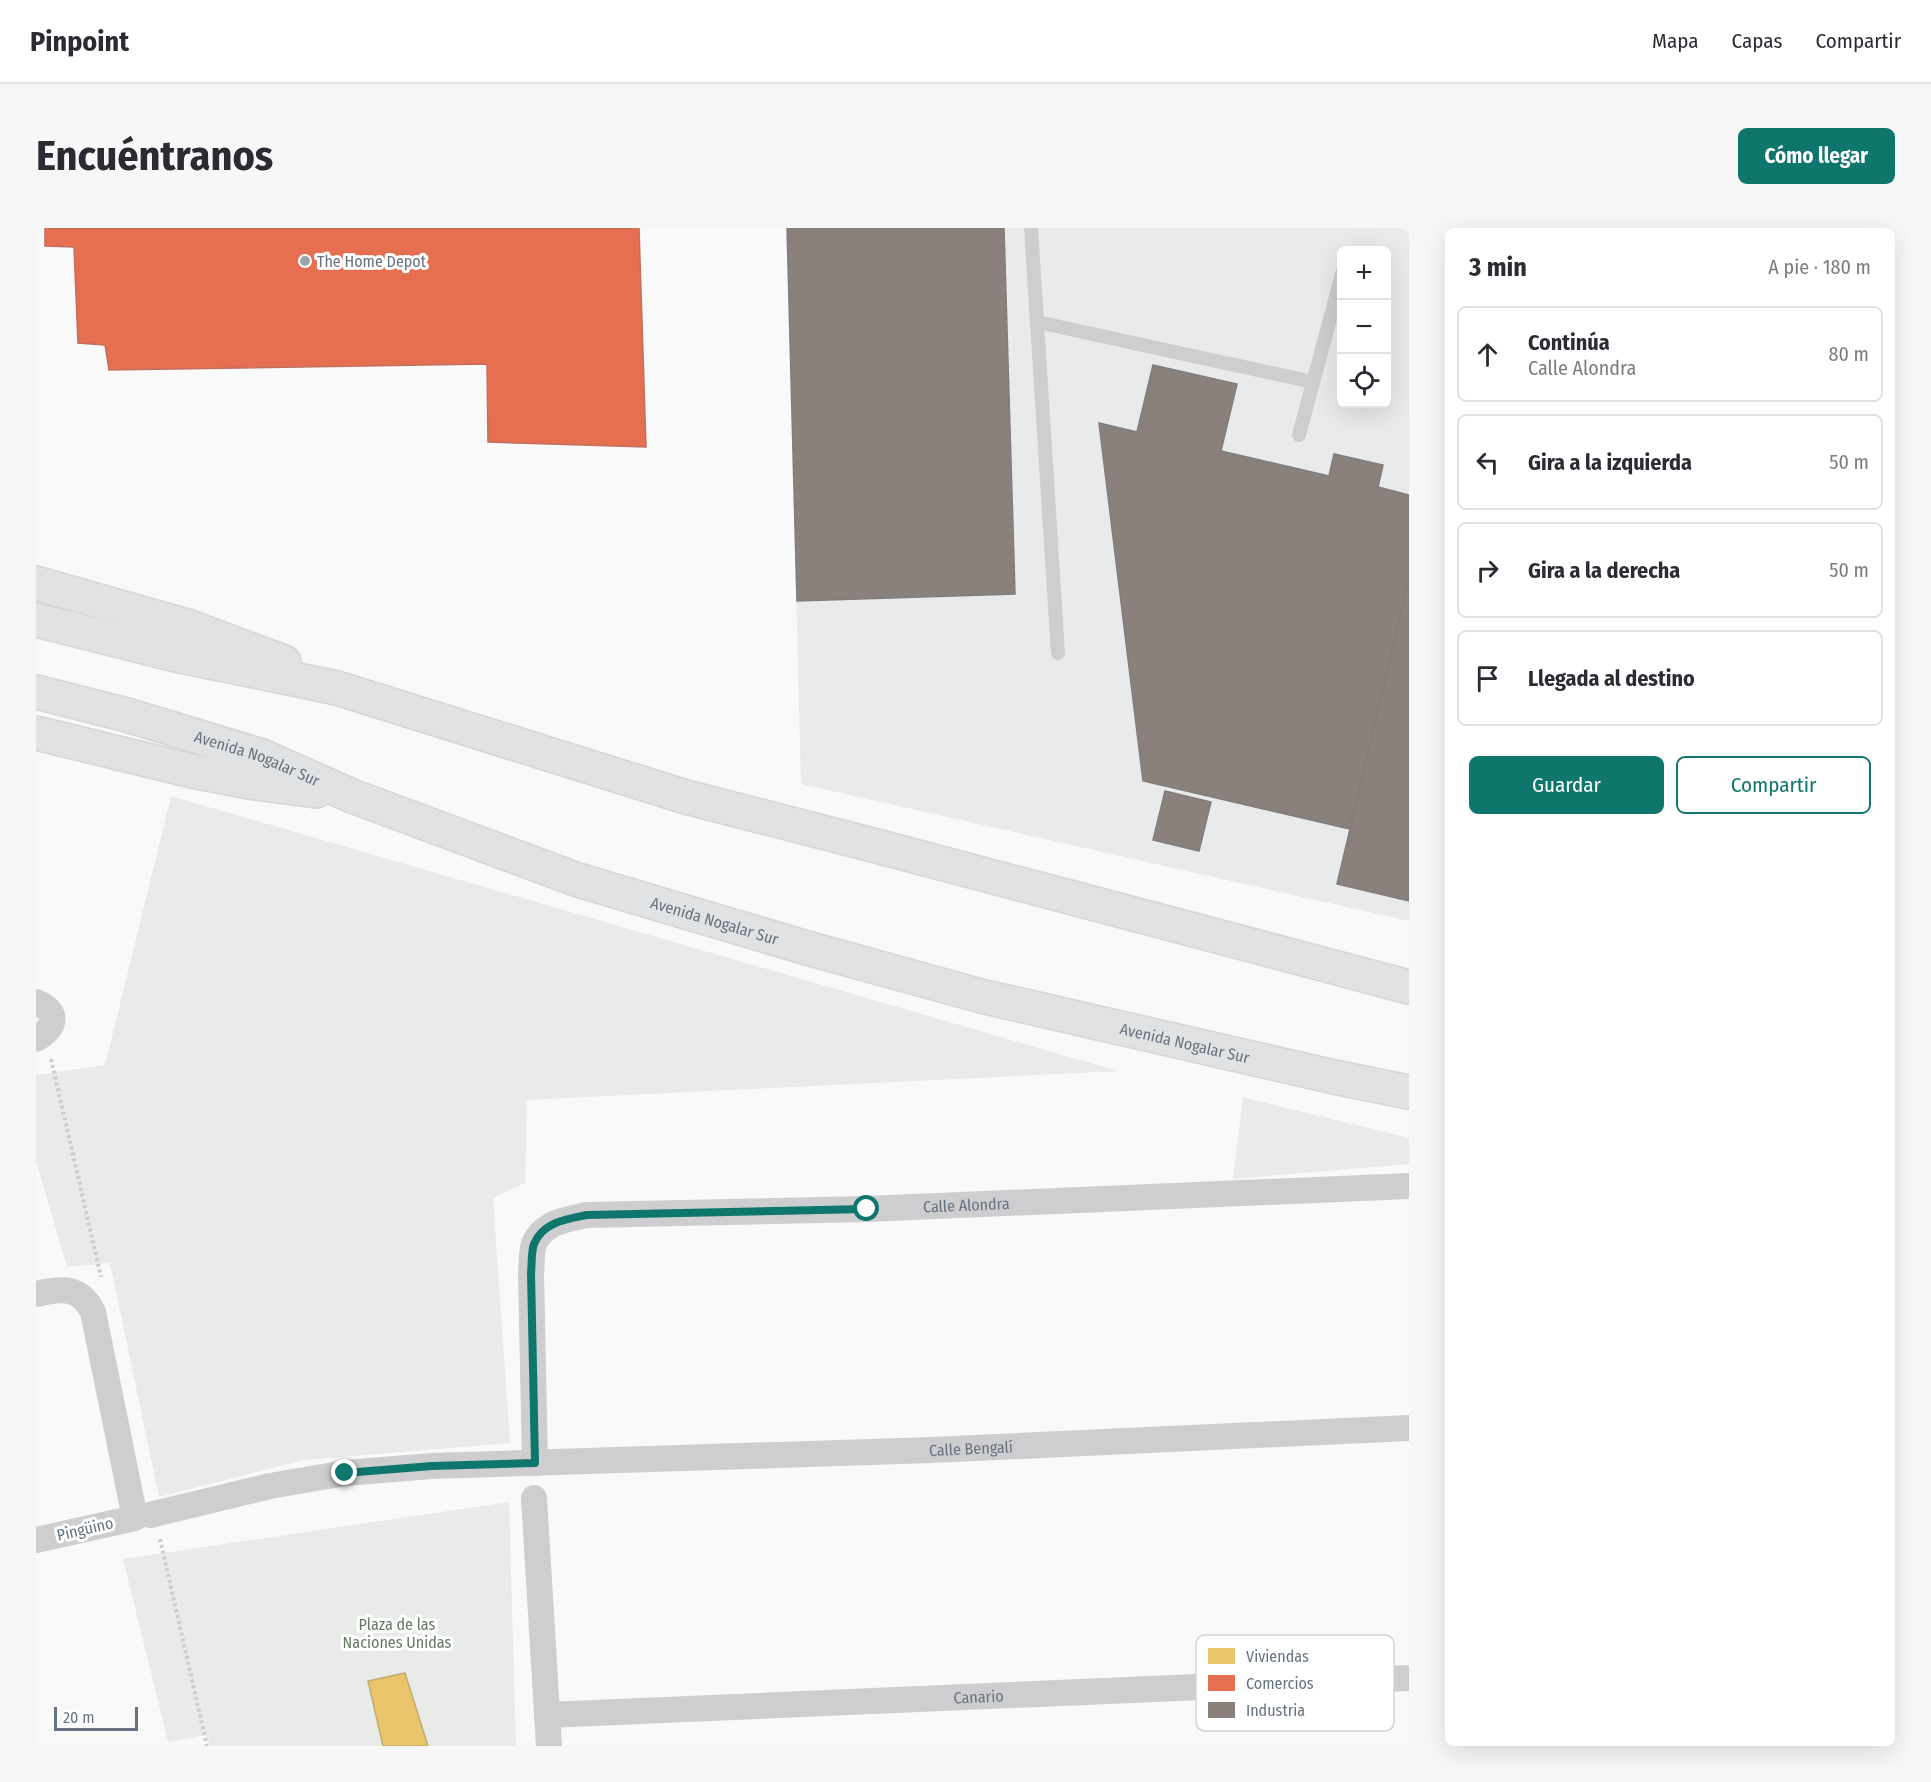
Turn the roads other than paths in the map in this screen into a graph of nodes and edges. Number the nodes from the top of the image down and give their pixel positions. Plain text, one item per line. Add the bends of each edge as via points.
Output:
1 (1031, 228) edge
2 (1337, 289) edge
3 (1037, 322) junction
4 (1313, 382) junction
5 (1299, 435) dead end
6 (36, 583) edge
7 (36, 620) edge
8 (1058, 653) dead end
9 (337, 688) junction
10 (36, 692) edge
11 (36, 733) edge
12 (352, 796) junction
13 (1409, 987) edge
14 (36, 1002) edge
15 (44, 1032) edge
16 (1409, 1092) edge
17 (1409, 1186) edge
18 (36, 1294) edge
19 (1409, 1428) edge
20 (535, 1463) junction
21 (534, 1498) dead end
22 (142, 1517) junction
23 (36, 1540) edge
24 (1409, 1678) edge
25 (1394, 1679) edge
26 (1196, 1687) edge
27 (547, 1715) junction
28 (549, 1746) edge

1 - 3 lane
2 - 4 lane
3 - 4 lane
3 - 8 lane
4 - 5 lane
6 - 9 highway via 232,641
7 - 9 highway via 176,655
9 - 13 highway via 686,798
10 - 12 highway, Avenida Nogalar Sur via 262,756
11 - 12 highway via 192,771
12 - 16 highway, Avenida Nogalar Sur via 578,880 807,948 981,996
14 - 15 street via 53,1017
17 - 20 street, Calle Alondra via 867,1209 587,1215 562,1220 545,1229 534,1244 531,1273
18 - 22 street via 67,1290 81,1294 93,1312
19 - 20 street, Calle Bengalí
20 - 22 street, Calle Bengalí via 345,1473 270,1486
21 - 27 street
22 - 23 street, Pingüino
24 - 25 street, Canario
26 - 27 street, Canario
27 - 28 street

